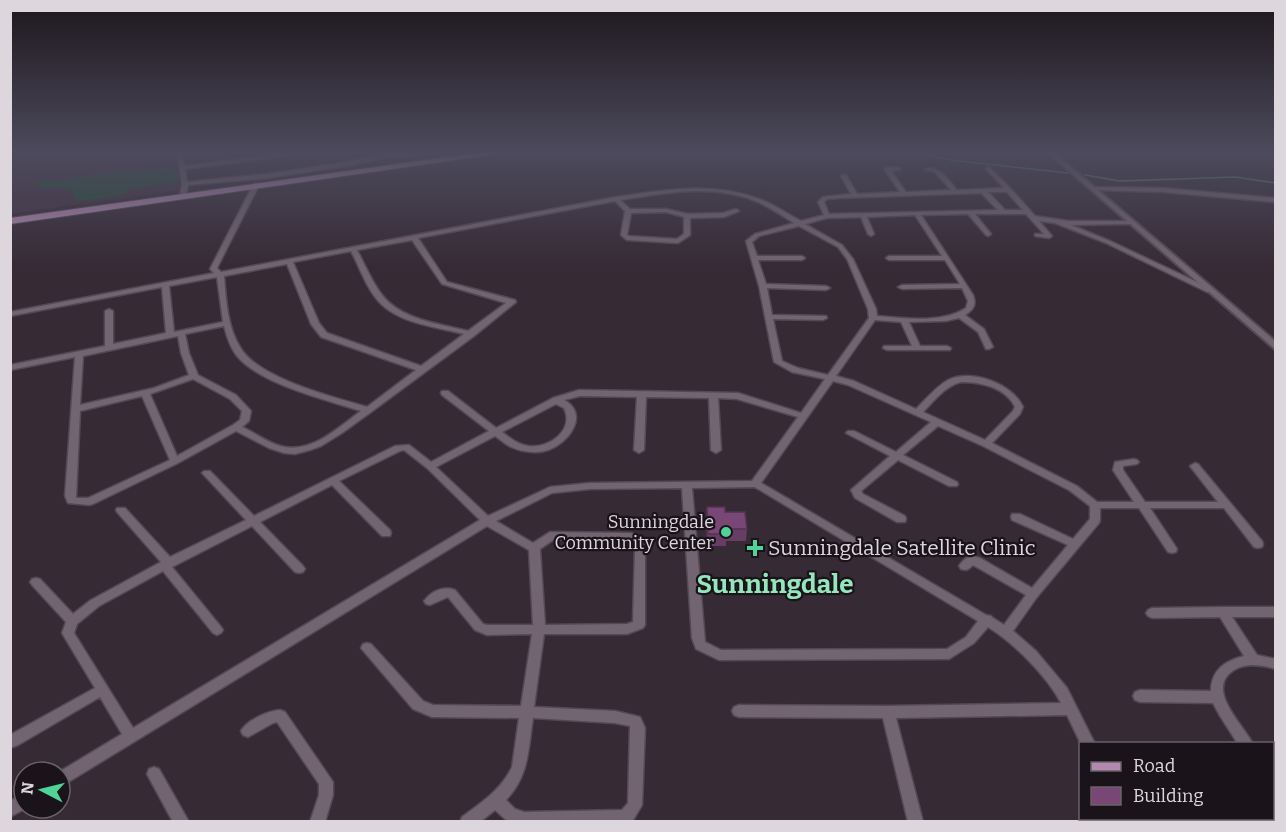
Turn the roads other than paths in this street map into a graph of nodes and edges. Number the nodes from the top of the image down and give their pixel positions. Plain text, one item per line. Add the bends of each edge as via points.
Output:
1 (190, 190) edge
2 (193, 190) edge
3 (198, 190) edge
4 (254, 190) edge
5 (852, 190) edge
6 (1009, 190) joint
7 (1095, 190) edge
8 (1151, 190) edge
9 (184, 191) junction
10 (955, 191) joint
11 (983, 191) junction
12 (903, 192) joint
13 (855, 195) junction
14 (616, 199) junction
15 (1275, 200) edge
16 (628, 211) junction
17 (736, 211) dead end
18 (970, 212) junction
19 (1003, 212) junction
20 (1028, 212) junction
21 (917, 214) junction
22 (1122, 214) junction
23 (687, 216) junction
24 (827, 216) junction
25 (36, 217) junction
26 (864, 217) junction
27 (1034, 218) junction
28 (10, 219) edge
29 (1056, 221) junction
30 (1100, 222) junction
31 (1131, 222) junction
32 (802, 223) junction
33 (10, 228) edge
34 (871, 234) dead end
35 (988, 234) dead end
36 (1037, 236) dead end
37 (414, 237) junction
38 (353, 249) junction
39 (756, 258) junction
40 (802, 258) dead end
41 (889, 258) dead end
42 (945, 258) junction
43 (290, 261) junction
44 (219, 274) junction
45 (165, 285) junction
46 (763, 286) junction
47 (964, 286) junction
48 (902, 287) dead end
49 (826, 288) dead end
50 (1210, 290) junction
51 (109, 311) dead end
52 (10, 314) edge
53 (960, 315) junction
54 (769, 317) junction
55 (823, 318) dead end
56 (873, 318) junction
57 (904, 320) junction
58 (227, 323) junction
59 (181, 332) junction
60 (170, 334) junction
61 (471, 334) junction
62 (988, 347) dead end
63 (1275, 347) edge
64 (109, 348) junction
65 (887, 348) dead end
66 (917, 348) junction
67 (947, 348) dead end
68 (80, 354) junction
69 (10, 368) edge
70 (422, 369) junction
71 (194, 376) junction
72 (832, 376) junction
73 (145, 393) junction
74 (445, 393) dead end
75 (642, 394) junction
76 (713, 395) junction
77 (556, 400) junction
78 (76, 409) junction
79 (368, 410) junction
80 (916, 413) junction
81 (804, 416) junction
82 (937, 422) junction
83 (236, 427) junction
84 (497, 431) junction
85 (851, 434) dead end
86 (986, 444) junction
87 (639, 450) dead end
88 (716, 450) dead end
89 (898, 458) junction
90 (175, 461) junction
91 (1134, 462) dead end
92 (430, 466) junction
93 (1195, 466) dead end
94 (207, 473) dead end
95 (332, 480) junction
96 (755, 484) junction
97 (953, 484) dead end
98 (687, 486) junction
99 (1142, 505) junction
100 (1226, 505) junction
101 (1095, 506) junction
102 (121, 510) dead end
103 (1016, 517) dead end
104 (901, 519) dead end
105 (253, 521) junction
106 (487, 521) junction
107 (386, 533) dead end
108 (1075, 544) junction
109 (1258, 544) dead end
110 (534, 548) junction
111 (1172, 549) dead end
112 (167, 564) junction
113 (965, 566) dead end
114 (299, 569) dead end
115 (36, 582) dead end
116 (1033, 594) junction
117 (430, 601) dead end
118 (1223, 612) junction
119 (1275, 612) edge
120 (1152, 613) dead end
121 (987, 619) junction
122 (72, 621) junction
123 (217, 630) dead end
124 (539, 630) junction
125 (1006, 632) junction
126 (367, 648) dead end
127 (1253, 659) junction
128 (1275, 664) edge
129 (102, 690) junction
130 (1140, 696) dead end
131 (1217, 697) junction
132 (1071, 709) junction
133 (739, 711) dead end
134 (528, 712) junction
135 (888, 712) junction
136 (248, 731) dead end
137 (131, 736) junction
138 (13, 741) dead end
139 (1087, 742) edge
140 (1245, 742) edge
141 (72, 772) edge
142 (154, 774) dead end
143 (496, 801) junction
144 (182, 822) edge
145 (317, 822) edge
146 (467, 822) edge
147 (916, 822) edge

1 - 9 street
2 - 9 main road
3 - 9 main road
4 - 44 street via 213,269
5 - 13 street
6 - 11 street
6 - 20 street
7 - 22 street
8 - 15 street
9 - 25 main road
9 - 28 main road
10 - 11 street
10 - 12 street
11 - 19 street
12 - 13 street
13 - 24 street via 822,200
14 - 16 street
14 - 32 street via 675,190 713,190 760,201
14 - 37 street
16 - 23 street via 670,211
16 - 23 street via 624,235 632,239 682,240 687,236
17 - 23 street
18 - 19 street
18 - 21 street
18 - 35 street
19 - 20 street
20 - 27 street
21 - 26 street
21 - 42 street
22 - 30 street
22 - 31 street
24 - 26 street
24 - 32 street
25 - 28 main road
25 - 33 main road
26 - 34 street
27 - 29 street
27 - 36 street via 1049,236
29 - 30 street
29 - 50 street
30 - 31 street
31 - 50 street
32 - 39 street via 750,238
32 - 56 street via 845,250
37 - 38 street
37 - 61 street via 444,283 512,302
38 - 43 street
38 - 61 street via 379,296 391,308
39 - 40 street
39 - 46 street
41 - 42 street
42 - 47 street
43 - 44 street
43 - 70 street via 315,324 324,335
44 - 45 street
44 - 58 street
45 - 52 street
45 - 60 street
46 - 49 street
46 - 54 street
47 - 48 street
47 - 53 street via 971,304
50 - 63 street
51 - 64 street
53 - 57 street
53 - 62 street via 981,331
54 - 55 street
54 - 72 street via 778,362
56 - 57 street
56 - 72 street
57 - 66 street
58 - 59 street
58 - 79 street via 240,353 254,367
59 - 60 street
59 - 71 street
60 - 64 street
61 - 70 street
64 - 68 street
65 - 66 street
66 - 67 street
68 - 69 street
68 - 78 street
70 - 79 street
71 - 73 street
71 - 83 street via 233,398 247,411 244,421
72 - 80 street
72 - 81 street
73 - 78 street
73 - 90 street
74 - 84 street
75 - 76 street
75 - 77 street via 579,393
75 - 87 street
76 - 81 street via 747,397
76 - 88 street
77 - 84 street
77 - 84 street via 568,407 570,427 546,448 518,447
78 - 90 street via 72,501 89,502
79 - 83 street via 302,450 282,450
80 - 82 street
80 - 86 street via 957,380 1000,388 1016,398 1019,407
81 - 96 street
82 - 86 street
82 - 89 street
83 - 90 street
84 - 92 street
85 - 89 street
86 - 101 street via 1073,488
89 - 97 street
89 - 104 street via 856,490 859,496
91 - 99 street via 1118,467
92 - 95 street via 402,447
92 - 106 street
93 - 100 street
94 - 105 street
95 - 105 street
95 - 107 street
96 - 98 street
96 - 121 street
98 - 106 street via 550,489
98 - 121 street via 698,638 700,645 713,653 950,654
99 - 100 street
99 - 101 street
99 - 111 street
100 - 109 street
101 - 108 street via 1095,520
102 - 112 street
103 - 108 street
105 - 112 street
105 - 114 street
106 - 110 street
106 - 137 street
108 - 116 street
110 - 124 street
110 - 124 street via 550,536 561,535 631,537 640,548 639,625 627,629
112 - 122 street via 95,603
112 - 123 street
113 - 116 street via 976,561
115 - 122 street
116 - 125 street
117 - 124 street via 444,592 451,593 479,627 487,630
118 - 119 street
118 - 120 street
118 - 127 street
121 - 125 street
122 - 129 street via 68,633
124 - 134 street
125 - 132 street via 1050,677
126 - 134 street via 423,708 447,712
127 - 128 street
127 - 131 street via 1239,661 1222,673 1217,682
129 - 137 street
129 - 138 street
130 - 131 street
131 - 140 street
132 - 135 street
132 - 139 street
133 - 135 street
134 - 143 street via 519,767 510,786
134 - 143 street via 635,721 635,805 626,817 524,819 510,814
135 - 147 street
136 - 145 street via 280,716 326,783
137 - 141 street
142 - 144 street
143 - 146 street

